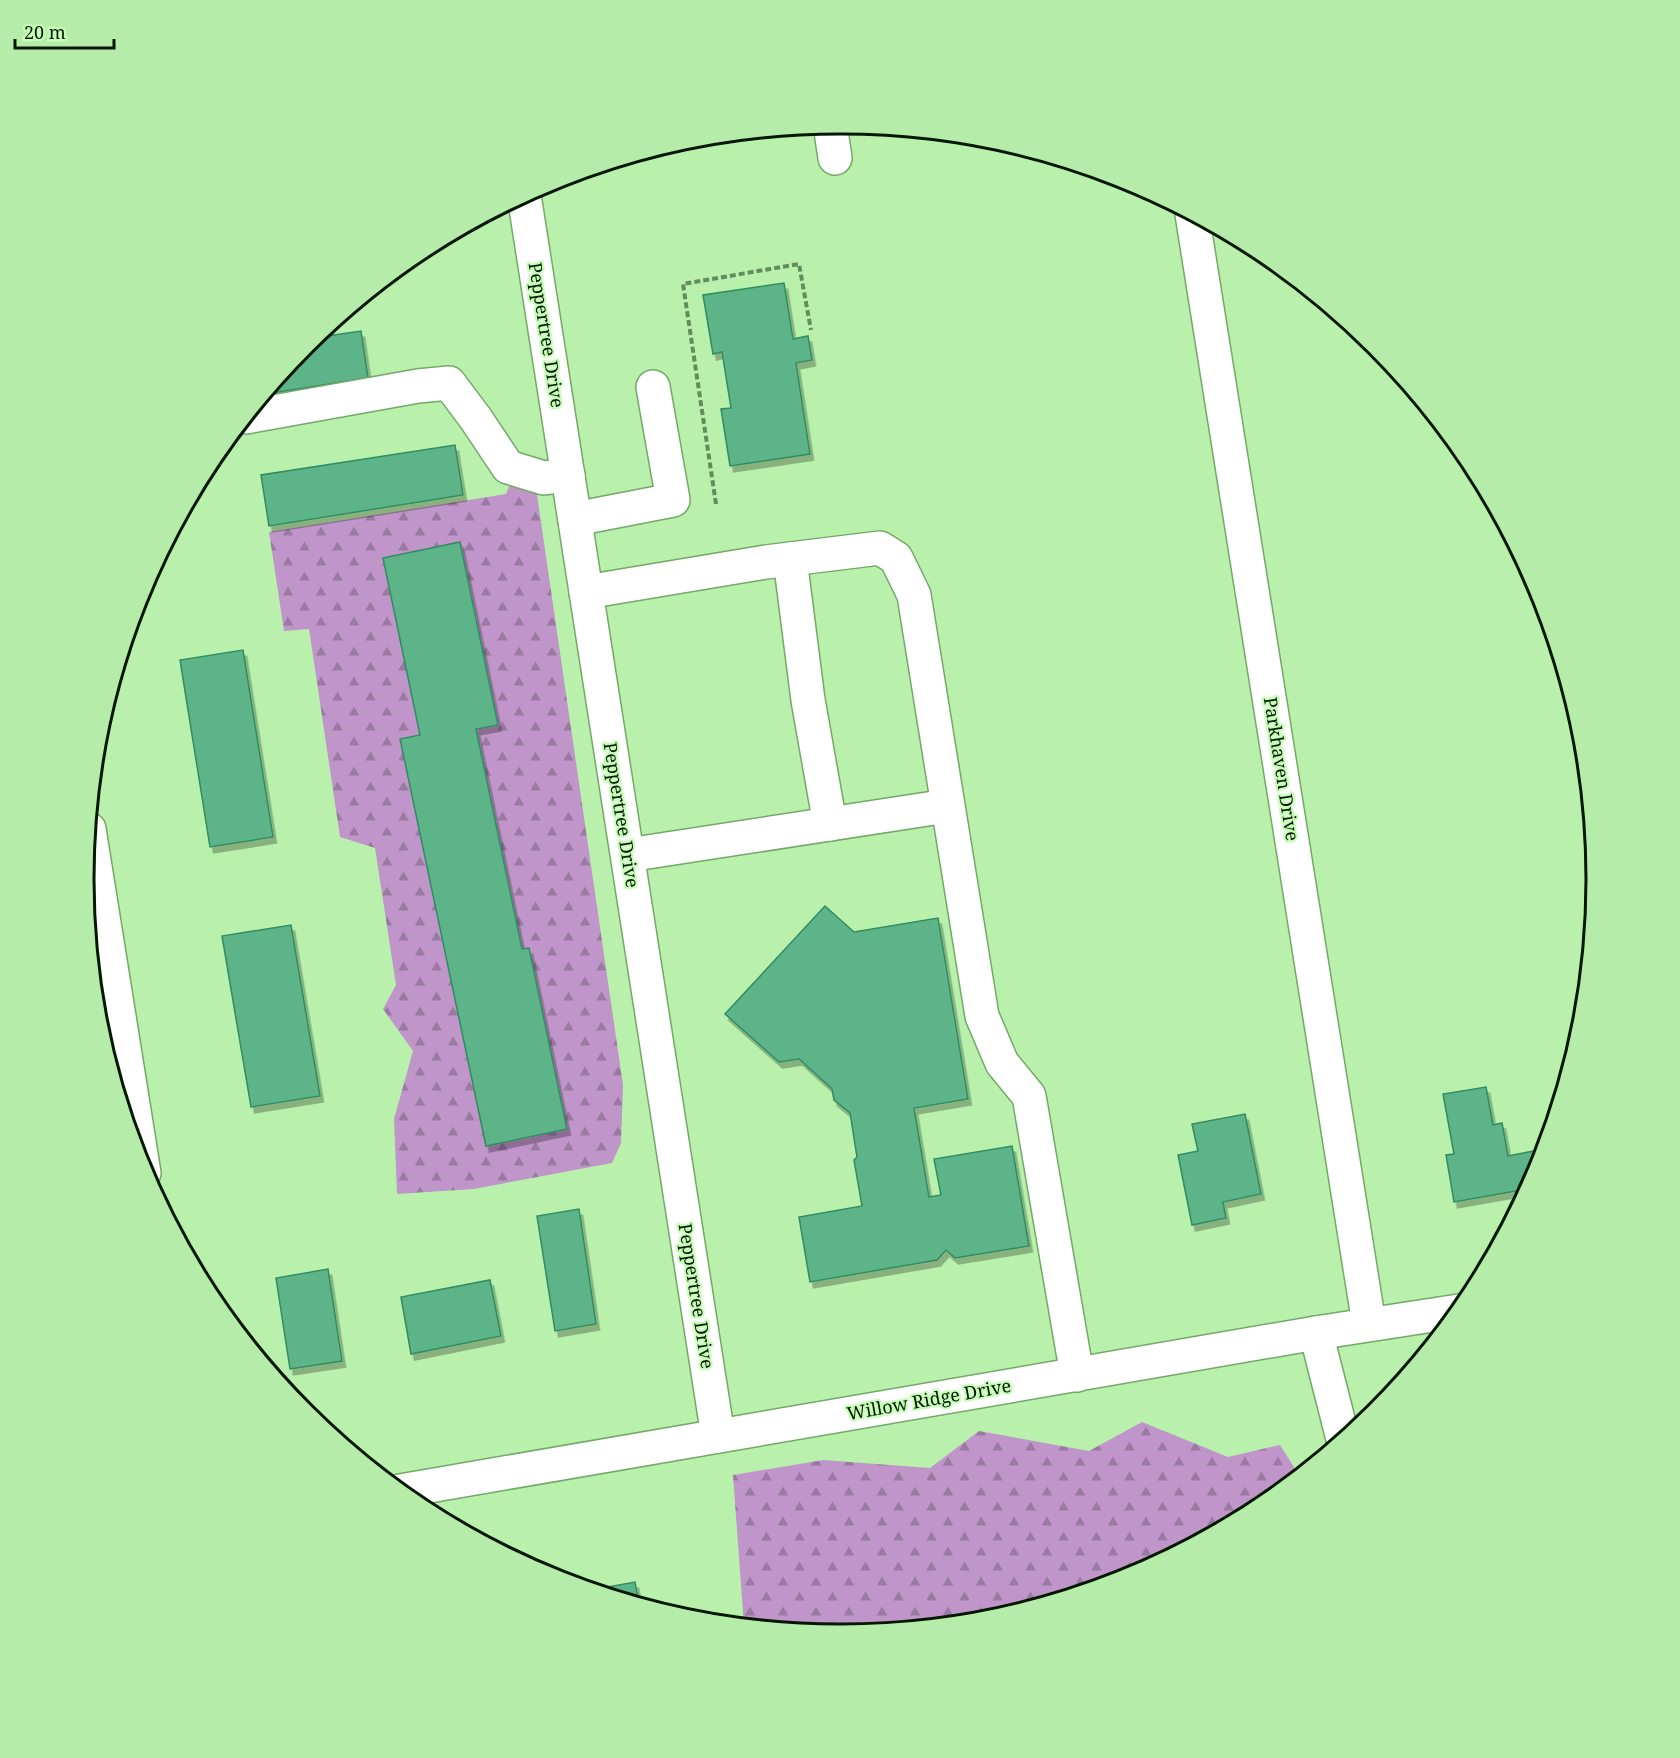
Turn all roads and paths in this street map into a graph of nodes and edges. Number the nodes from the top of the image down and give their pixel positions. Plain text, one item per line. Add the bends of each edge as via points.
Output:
1 (831, 134) edge
2 (835, 158) dead end
3 (525, 203) edge
4 (1193, 222) edge
5 (811, 330) dead end
6 (654, 387) dead end
7 (257, 415) edge
8 (568, 474) junction
9 (716, 504) dead end
10 (575, 519) junction
11 (790, 559) junction
12 (586, 592) junction
13 (947, 806) junction
14 (830, 824) junction
15 (628, 855) junction
16 (94, 867) edge
17 (127, 1097) edge
18 (1446, 1313) edge
19 (1369, 1324) junction
20 (1317, 1333) junction
21 (1077, 1375) junction
22 (1341, 1431) edge
23 (718, 1436) junction
24 (412, 1489) edge

1 - 2 street
3 - 8 street, Peppertree Drive
4 - 19 street, Parkhaven Drive
5 - 9 path via 799,264 683,284
6 - 10 street via 673,500
7 - 8 street via 449,383 508,467 544,478
8 - 10 street, Peppertree Drive
10 - 12 street, Peppertree Drive
11 - 12 street
11 - 13 street via 880,548 896,558 915,595
11 - 14 street via 808,700
12 - 15 street, Peppertree Drive
13 - 14 street
13 - 21 street via 982,1016 1002,1063 1029,1096
14 - 15 street
15 - 23 street, Peppertree Drive
16 - 17 street
18 - 19 street, Willow Ridge Drive
19 - 20 street, Willow Ridge Drive
20 - 21 street, Willow Ridge Drive
20 - 22 street
21 - 23 street, Willow Ridge Drive
23 - 24 street, Willow Ridge Drive

